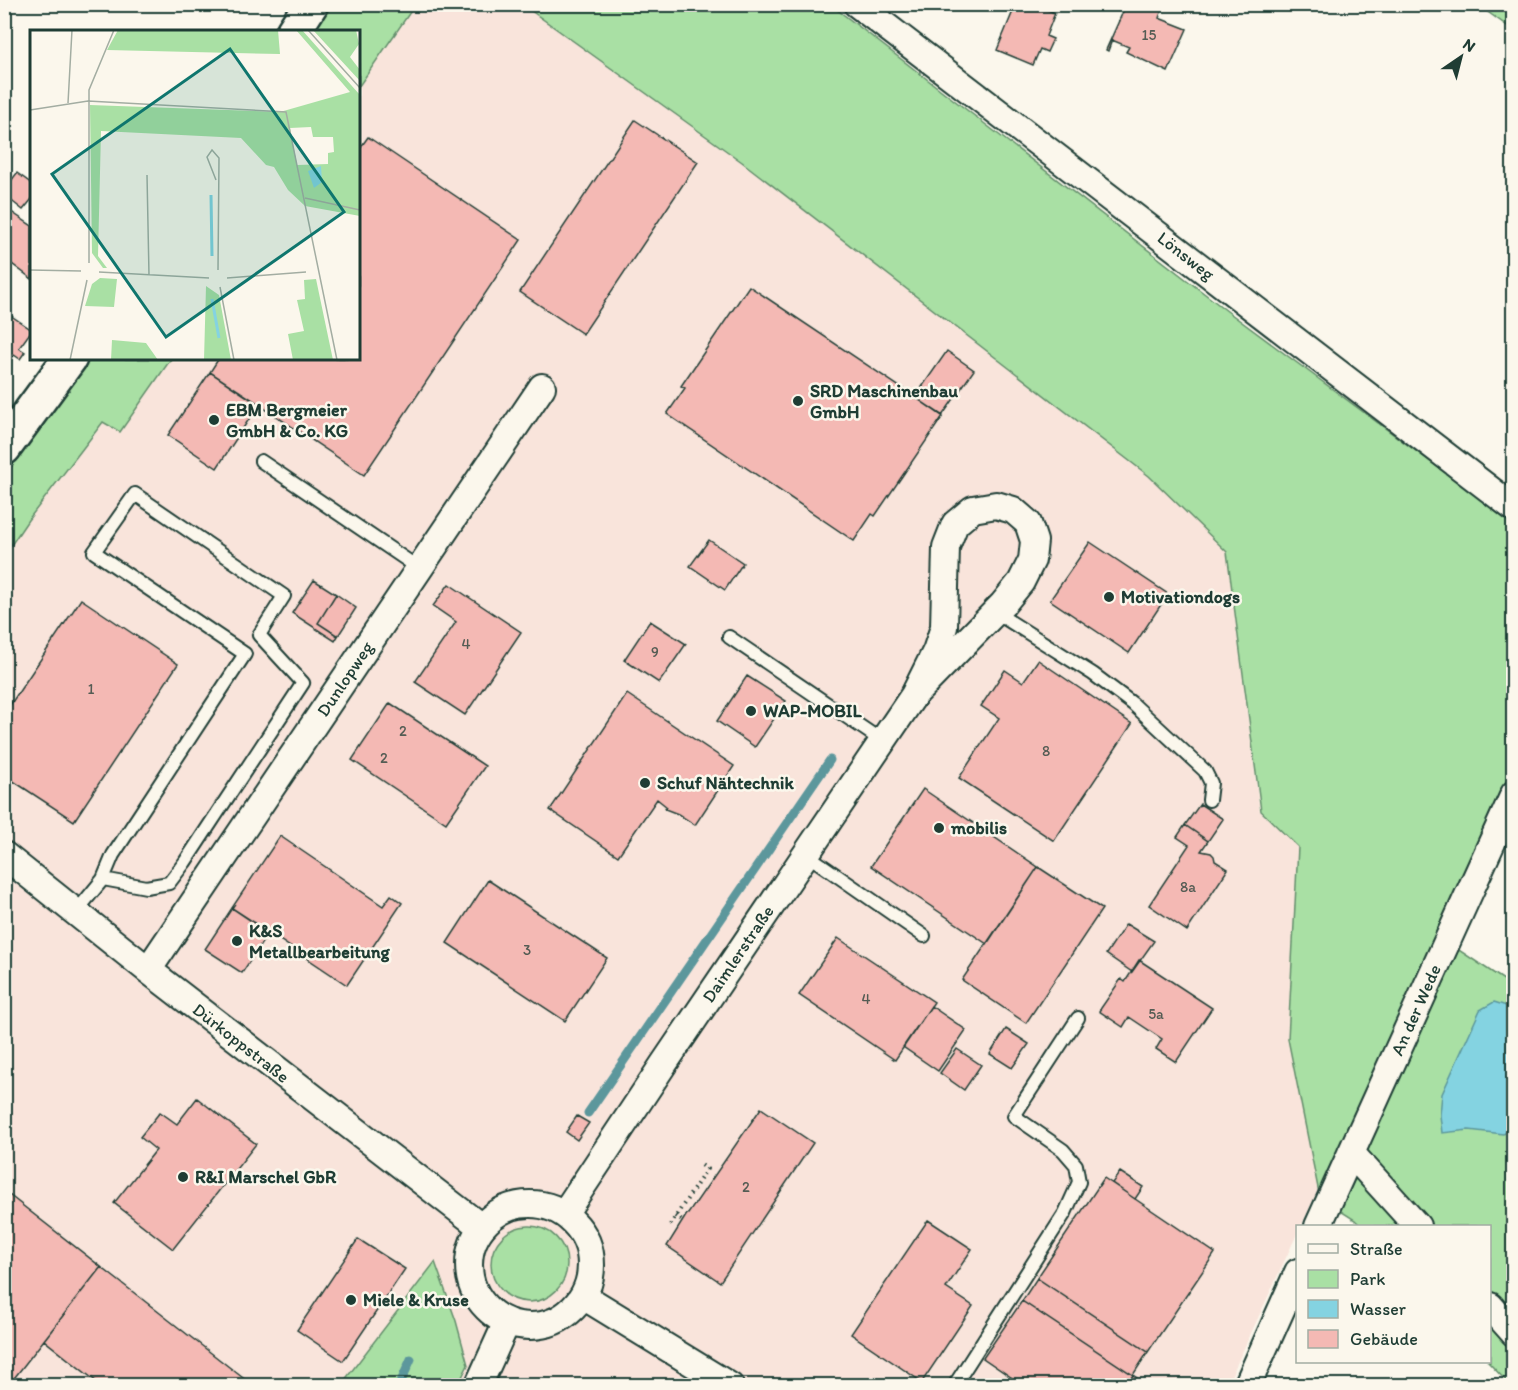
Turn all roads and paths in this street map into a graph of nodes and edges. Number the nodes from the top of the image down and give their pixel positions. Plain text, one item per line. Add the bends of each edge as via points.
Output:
1 (311, 4) edge
2 (857, 4) edge
3 (294, 30) edge
4 (68, 360) edge
5 (542, 387) dead end
6 (7, 441) edge
7 (261, 460) dead end
8 (1514, 508) edge
9 (420, 569) junction
10 (995, 612) junction
11 (729, 637) dead end
12 (914, 695) junction
13 (882, 741) junction
14 (1514, 794) edge
15 (1209, 800) dead end
16 (806, 854) junction
17 (4, 855) edge
18 (102, 879) junction
19 (76, 912) junction
20 (924, 936) dead end
21 (148, 970) junction
22 (1077, 1018) dead end
23 (1351, 1153) junction
24 (700, 1164) dead end
25 (564, 1214) junction
26 (675, 1216) junction
27 (682, 1221) dead end
28 (670, 1225) dead end
29 (1319, 1225) edge
30 (1415, 1225) edge
31 (481, 1227) junction
32 (1296, 1276) edge
33 (583, 1296) junction
34 (1491, 1307) edge
35 (507, 1322) junction
36 (1514, 1333) edge
37 (478, 1386) edge
38 (730, 1386) edge
39 (954, 1386) edge
40 (1247, 1386) edge

1 - 3 street
2 - 8 street, Lönsweg
4 - 6 street
5 - 9 street, Dunlopweg
7 - 9 lane
9 - 21 street, Dunlopweg
10 - 12 street, Daimlerstraße
10 - 12 street, Daimlerstraße via 1021,582 1032,560 1034,541 1028,523 1013,510 996,505 974,509 955,524 946,548 944,627
10 - 15 lane via 1133,704 1205,771 1211,783
11 - 13 lane
12 - 13 street, Daimlerstraße
13 - 16 street, Daimlerstraße
14 - 23 street, An der Wede
16 - 20 lane
16 - 25 street, Daimlerstraße
17 - 19 street, Dürkoppstraße
18 - 18 lane via 113,855 245,654 94,552 135,494 284,596 259,636 303,683 169,883 146,887
18 - 19 lane
19 - 21 street, Dürkoppstraße
21 - 31 street, Dürkoppstraße
22 - 39 lane via 1014,1116 1063,1150 1076,1165 1079,1182 1065,1213
23 - 29 street, An der Wede
23 - 30 street
24 - 26 path via 708,1169
25 - 31 street via 529,1203 511,1206
25 - 33 street via 587,1243 590,1279
26 - 27 path
26 - 28 path
31 - 35 street via 471,1244 470,1281 478,1299
32 - 40 street
33 - 35 street via 557,1320 524,1326
33 - 38 street
34 - 36 street
35 - 37 street

